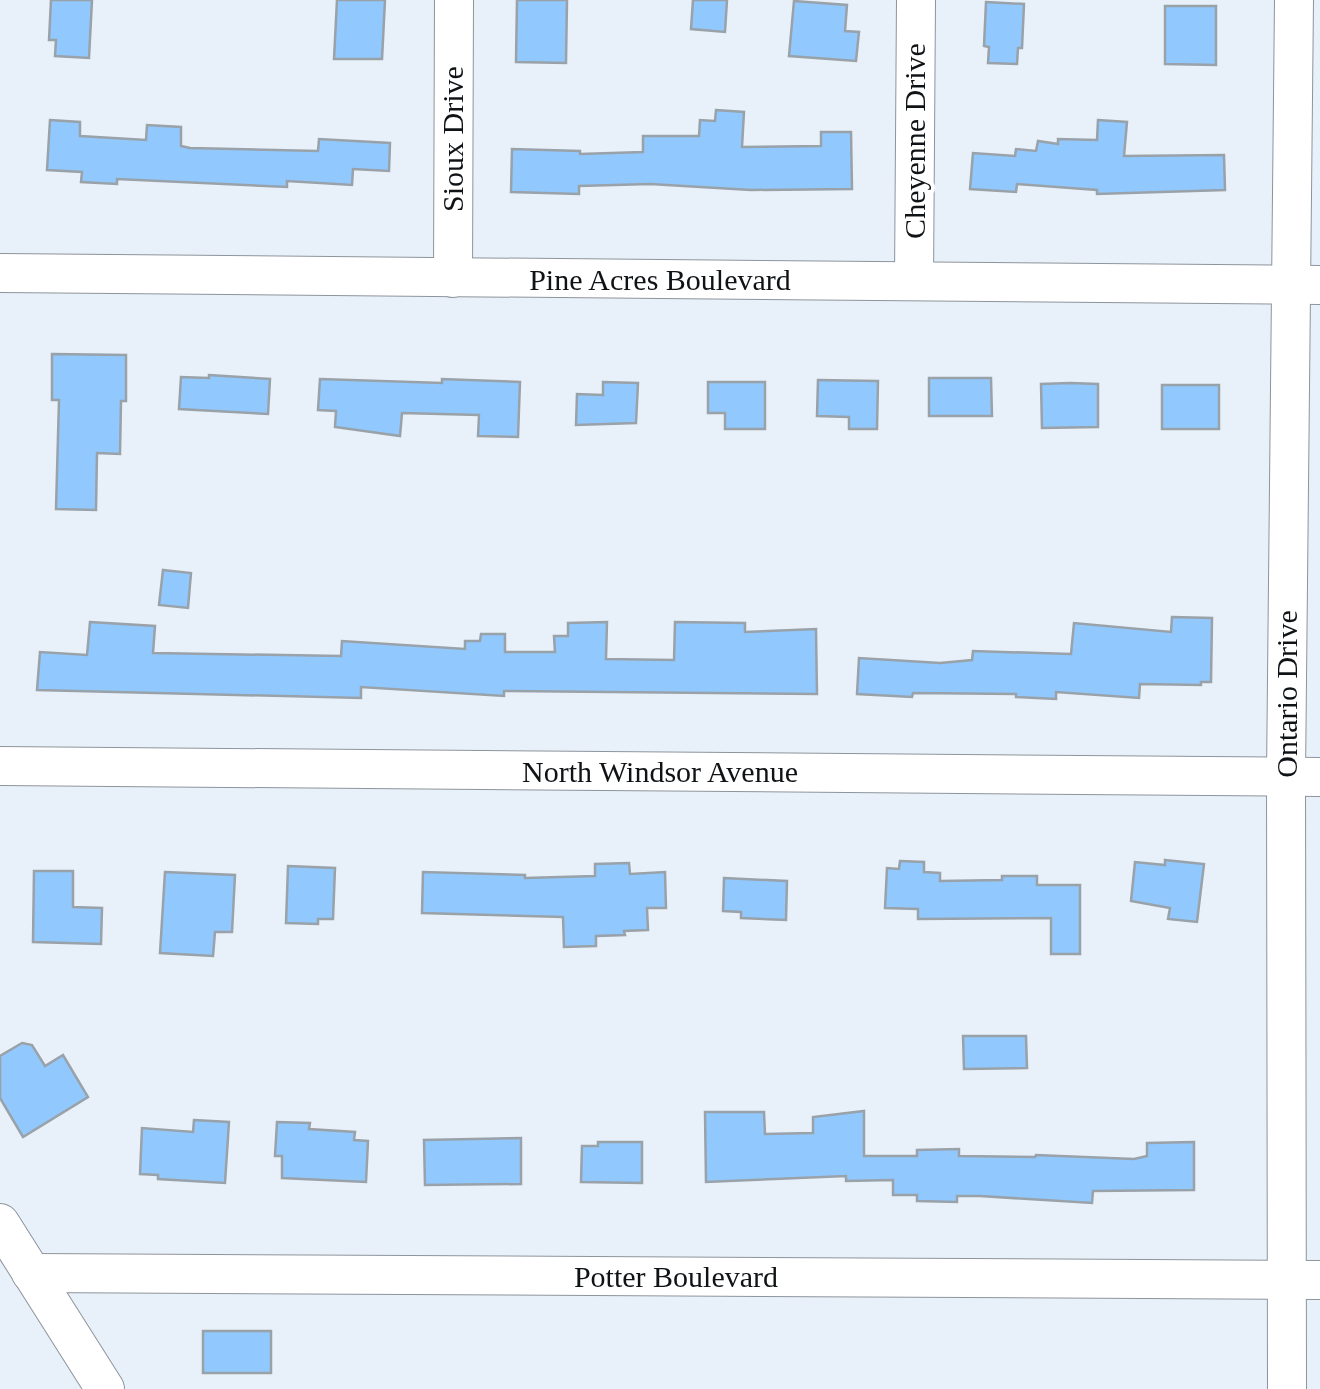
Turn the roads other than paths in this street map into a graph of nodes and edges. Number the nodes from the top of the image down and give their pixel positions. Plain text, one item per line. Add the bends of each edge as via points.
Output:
1 (454, 0) edge
2 (916, 0) edge
3 (1294, 0) edge
4 (0, 273) edge
5 (452, 278) junction
6 (914, 281) junction
7 (1305, 284) edge
8 (0, 766) edge
9 (1303, 776) edge
10 (0, 1223) edge
11 (31, 1273) junction
12 (1304, 1280) edge
13 (105, 1389) edge
14 (1287, 1389) edge

1 - 5 street, Sioux Drive
2 - 6 street, Cheyenne Drive
3 - 7 street, Ontario Drive
4 - 5 street, Pine Acres Boulevard
5 - 6 street, Pine Acres Boulevard
6 - 7 street, Pine Acres Boulevard
7 - 9 street, Ontario Drive
8 - 9 street, North Windsor Avenue
9 - 12 street, Ontario Drive
10 - 11 street
11 - 12 street, Potter Boulevard
11 - 13 street
12 - 14 street, Ontario Drive

